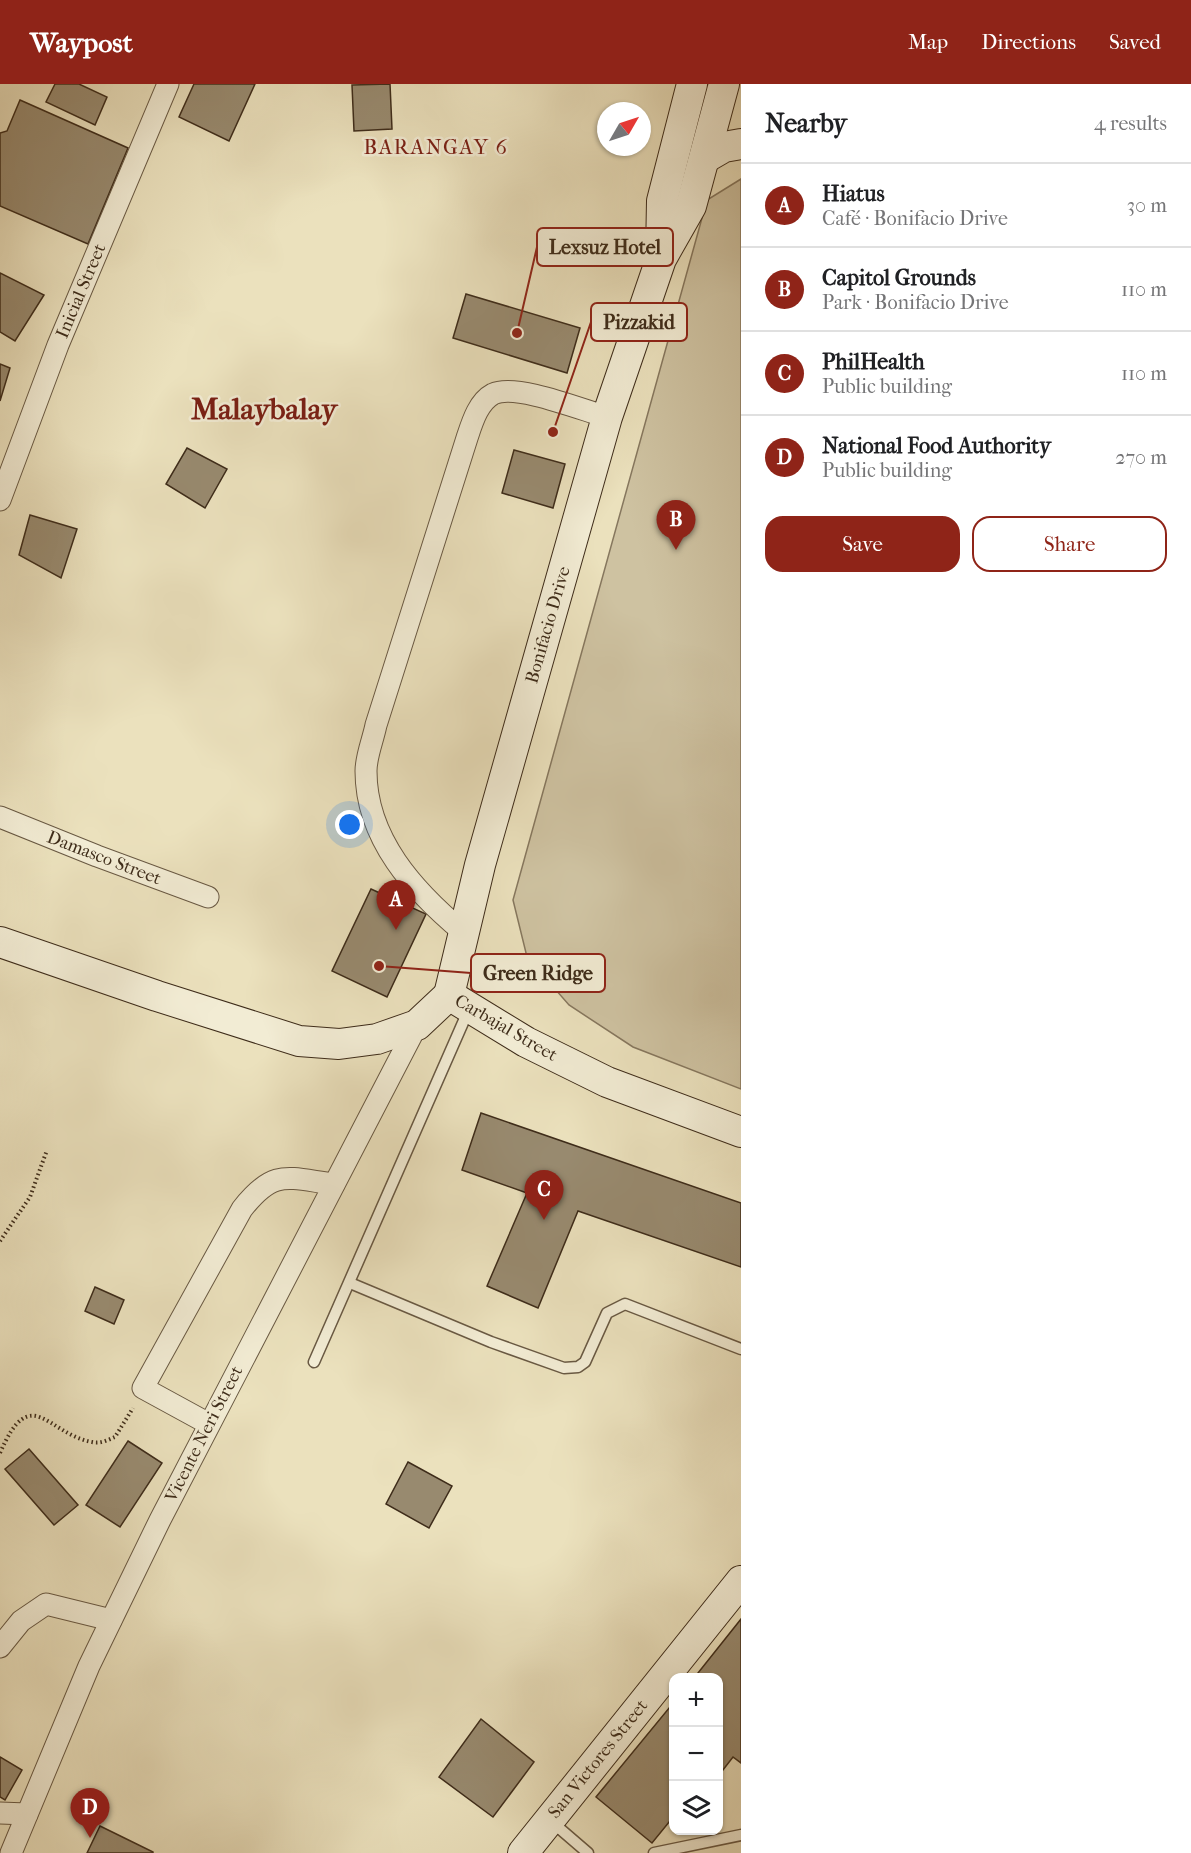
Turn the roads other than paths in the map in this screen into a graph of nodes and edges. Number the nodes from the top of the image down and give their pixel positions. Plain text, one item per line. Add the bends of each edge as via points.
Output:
1 (168, 84) edge
2 (724, 84) edge
3 (686, 90) edge
4 (741, 144) edge
5 (705, 158) junction
6 (661, 259) junction
7 (607, 417) junction
8 (8, 454) edge
9 (0, 500) edge
10 (0, 817) edge
11 (208, 897) dead end
12 (463, 932) junction
13 (0, 942) edge
14 (459, 1002) junction
15 (417, 1025) junction
16 (741, 1132) edge
17 (334, 1184) junction
18 (350, 1283) junction
19 (741, 1349) edge
20 (314, 1362) dead end
21 (209, 1424) junction
22 (741, 1581) edge
23 (111, 1620) junction
24 (0, 1647) edge
25 (0, 1813) edge
26 (27, 1814) junction
27 (549, 1820) junction
28 (741, 1836) edge
29 (11, 1853) edge
30 (523, 1853) edge
31 (588, 1853) edge
32 (654, 1853) edge

1 - 8 street, Inicial Street
2 - 5 main road, Bonifacio Drive
3 - 6 main road, Bonifacio Drive via 663,201
4 - 5 main road via 724,147
5 - 6 main road, Bonifacio Drive via 691,206
6 - 7 main road, Bonifacio Drive
7 - 12 main road, Bonifacio Drive
7 - 12 street via 513,391 492,395 477,411 376,725 366,769 369,803 383,842 412,883
8 - 9 street, Inicial Street
10 - 11 street, Damasco Street
12 - 14 main road, Bonifacio Drive
13 - 15 main road, Carbajal Street via 299,1041 339,1044 376,1039
14 - 15 main road, Carbajal Street
14 - 16 main road, Carbajal Street via 526,1042 607,1082
14 - 18 lane
15 - 17 street, Vicente Neri Street
17 - 21 street, Vicente Neri Street
17 - 21 street via 275,1178 256,1191 242,1209 143,1388
18 - 19 lane via 564,1368 585,1362 607,1313 624,1304
18 - 20 lane
21 - 23 street, Vicente Neri Street
22 - 27 main road, San Victores Street
23 - 24 street via 46,1604 21,1621
23 - 26 street, Vicente Neri Street
25 - 26 street
26 - 29 street, Vicente Neri Street
27 - 30 main road, San Victores Street
27 - 31 lane
28 - 32 lane

